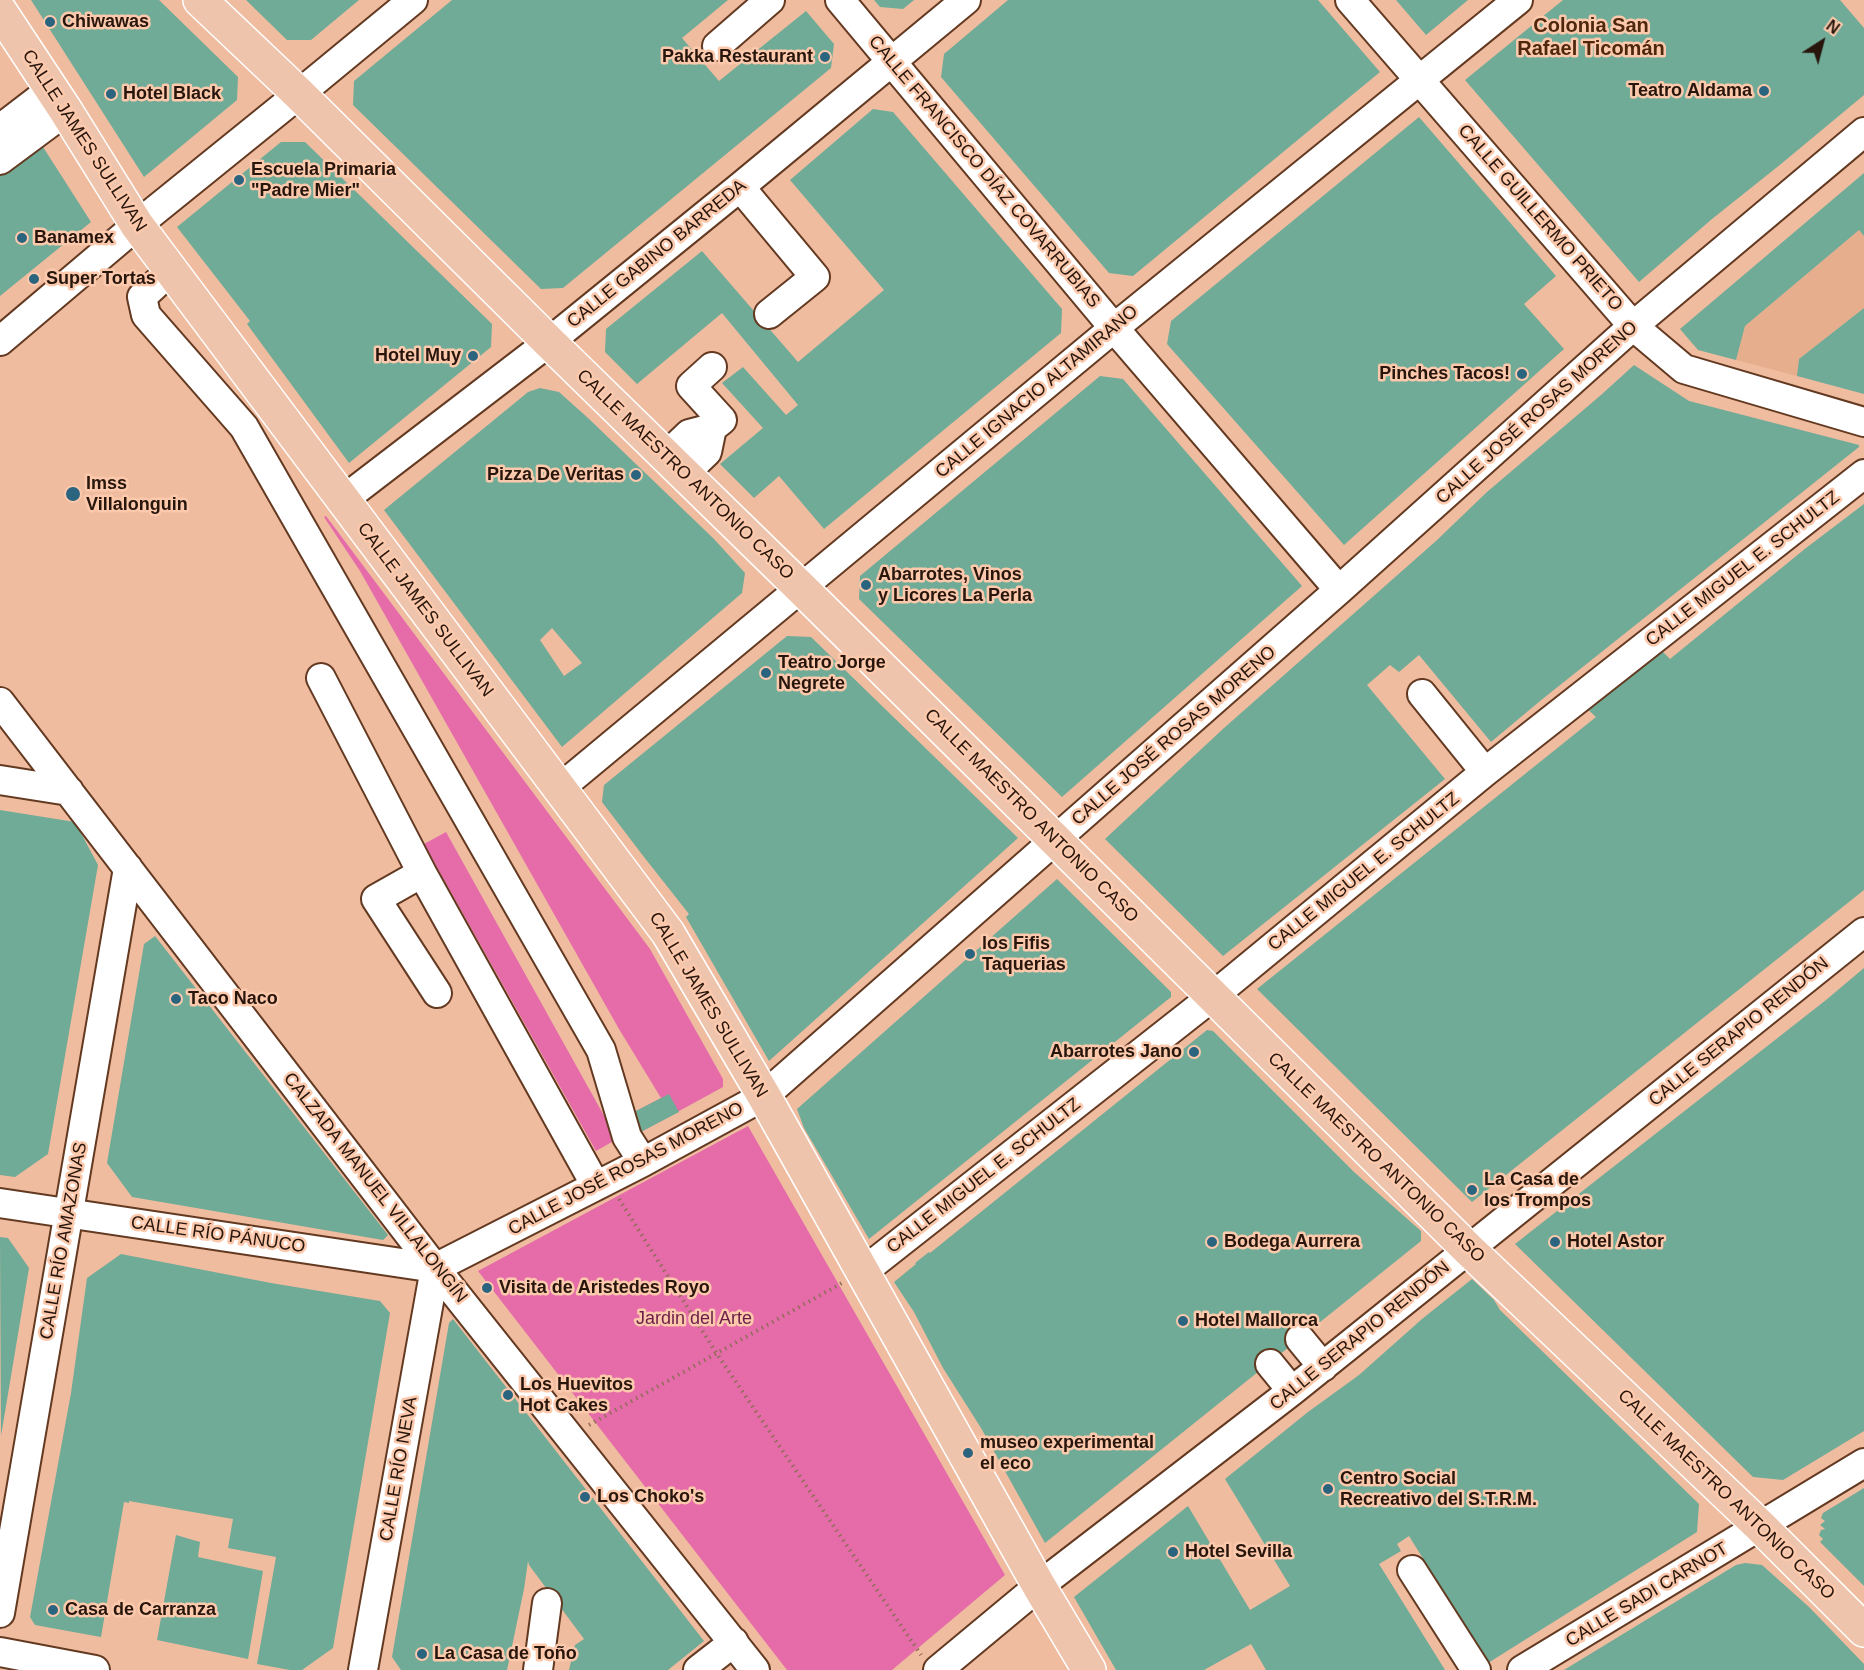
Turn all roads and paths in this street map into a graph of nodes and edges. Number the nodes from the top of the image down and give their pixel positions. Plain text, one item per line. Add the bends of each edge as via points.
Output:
1 (200, 0) edge
2 (413, 0) edge
3 (770, 0) edge
4 (840, 0) edge
5 (966, 0) edge
6 (1350, 0) edge
7 (1518, 0) edge
8 (0, 11) edge
9 (717, 46) dead end
10 (892, 62) junction
11 (1419, 79) junction
12 (299, 94) junction
13 (59, 100) junction
14 (0, 129) edge
15 (1864, 132) edge
16 (0, 160) edge
17 (740, 187) junction
18 (137, 225) junction
19 (171, 270) junction
20 (770, 314) dead end
21 (1633, 326) junction
22 (1114, 328) junction
23 (0, 341) edge
24 (549, 342) junction
25 (712, 367) dead end
26 (1864, 422) edge
27 (675, 465) junction
28 (1864, 474) edge
29 (343, 500) junction
30 (801, 588) junction
31 (1339, 590) junction
32 (321, 678) dead end
33 (1422, 694) dead end
34 (0, 702) edge
35 (1485, 772) junction
36 (0, 780) edge
37 (560, 788) junction
38 (69, 791) junction
39 (1057, 840) junction
40 (128, 868) junction
41 (422, 873) junction
42 (1864, 932) edge
43 (437, 993) dead end
44 (1212, 997) junction
45 (764, 1096) junction
46 (643, 1162) junction
47 (602, 1183) junction
48 (0, 1203) edge
49 (69, 1214) junction
50 (1468, 1249) junction
51 (435, 1268) junction
52 (864, 1271) junction
53 (1300, 1339) dead end
54 (717, 1354) junction
55 (1270, 1364) dead end
56 (1323, 1366) junction
57 (1292, 1391) junction
58 (569, 1436) junction
59 (1864, 1463) edge
60 (1760, 1526) junction
61 (1412, 1570) dead end
62 (1039, 1586) junction
63 (547, 1603) dead end
64 (0, 1613) edge
65 (1864, 1630) edge
66 (734, 1642) junction
67 (0, 1652) edge
68 (931, 1665) edge
69 (95, 1670) edge
70 (363, 1670) edge
71 (538, 1670) edge
72 (698, 1670) edge
73 (755, 1670) edge
74 (1089, 1670) edge
75 (1476, 1670) edge
76 (1522, 1670) edge

1 - 12 main road, CALLE MAESTRO ANTONIO CASO
2 - 12 street
3 - 9 street
4 - 10 street, CALLE FRANCISCO DÍAZ COVARRUBIAS
5 - 10 street, CALLE GABINO BARREDA
6 - 11 street, CALLE GUILLERMO PRIETO
7 - 11 street, CALLE IGNACIO ALTAMIRANO
8 - 13 main road, CALLE JAMES SULLIVAN
10 - 17 street, CALLE GABINO BARREDA
10 - 22 street, CALLE FRANCISCO DÍAZ COVARRUBIAS
11 - 21 street, CALLE GUILLERMO PRIETO
11 - 22 street, CALLE IGNACIO ALTAMIRANO
12 - 18 street
12 - 24 main road, CALLE MAESTRO ANTONIO CASO
13 - 14 street
13 - 16 street
13 - 18 main road, CALLE JAMES SULLIVAN
15 - 21 street, CALLE JOSÉ ROSAS MORENO
17 - 20 street via 815,277
17 - 24 street, CALLE GABINO BARREDA
18 - 19 main road, CALLE JAMES SULLIVAN
18 - 23 street
19 - 29 main road, CALLE JAMES SULLIVAN
19 - 46 street via 142,297 146,315 244,427 601,1050 627,1137
21 - 26 street, CALLE GUILLERMO PRIETO via 1684,369
21 - 31 street, CALLE JOSÉ ROSAS MORENO
22 - 30 street, CALLE IGNACIO ALTAMIRANO
22 - 31 street, CALLE FRANCISCO DÍAZ COVARRUBIAS
24 - 27 main road, CALLE MAESTRO ANTONIO CASO
24 - 29 street, CALLE GABINO BARREDA
25 - 27 street via 691,386 722,420 712,428 707,452
27 - 30 main road, CALLE MAESTRO ANTONIO CASO
28 - 35 street, CALLE MIGUEL E. SCHULTZ
29 - 37 main road, CALLE JAMES SULLIVAN
30 - 37 street, CALLE IGNACIO ALTAMIRANO
30 - 39 main road, CALLE MAESTRO ANTONIO CASO
31 - 39 street, CALLE JOSÉ ROSAS MORENO
32 - 41 street
33 - 35 street
34 - 38 street, CALZADA MANUEL VILLALONGÍN
35 - 44 street, CALLE MIGUEL E. SCHULTZ
36 - 38 street
37 - 45 main road, CALLE JAMES SULLIVAN via 668,933
38 - 40 street, CALZADA MANUEL VILLALONGÍN
39 - 44 main road, CALLE MAESTRO ANTONIO CASO
39 - 45 street, CALLE JOSÉ ROSAS MORENO
40 - 49 street, CALLE RÍO AMAZONAS
40 - 51 street, CALZADA MANUEL VILLALONGÍN
41 - 43 street via 376,899
41 - 47 street
42 - 50 street, CALLE SERAPIO RENDÓN
44 - 50 main road, CALLE MAESTRO ANTONIO CASO
44 - 52 street, CALLE MIGUEL E. SCHULTZ
45 - 46 street, CALLE JOSÉ ROSAS MORENO
45 - 52 main road, CALLE JAMES SULLIVAN
46 - 47 street, CALLE JOSÉ ROSAS MORENO
47 - 51 street, CALLE JOSÉ ROSAS MORENO
47 - 54 path
48 - 49 street, CALLE RÍO PÁNUCO
49 - 51 street, CALLE RÍO PÁNUCO
49 - 64 street, CALLE RÍO AMAZONAS
50 - 56 street, CALLE SERAPIO RENDÓN
50 - 60 main road, CALLE MAESTRO ANTONIO CASO
51 - 58 street, CALZADA MANUEL VILLALONGÍN
51 - 70 street, CALLE RÍO NEVA
52 - 54 path
52 - 62 main road, CALLE JAMES SULLIVAN
53 - 56 street
54 - 58 path
54 - 68 path
55 - 57 street
56 - 57 street, CALLE SERAPIO RENDÓN
57 - 62 street, CALLE SERAPIO RENDÓN
58 - 66 street, CALZADA MANUEL VILLALONGÍN
59 - 60 street, CALLE SADI CARNOT
60 - 65 main road, CALLE MAESTRO ANTONIO CASO
60 - 76 street, CALLE SADI CARNOT
61 - 75 street
62 - 68 street, CALLE SERAPIO RENDÓN
62 - 74 main road, CALLE JAMES SULLIVAN
63 - 71 street
66 - 72 street
66 - 73 street, CALZADA MANUEL VILLALONGÍN
67 - 69 street

